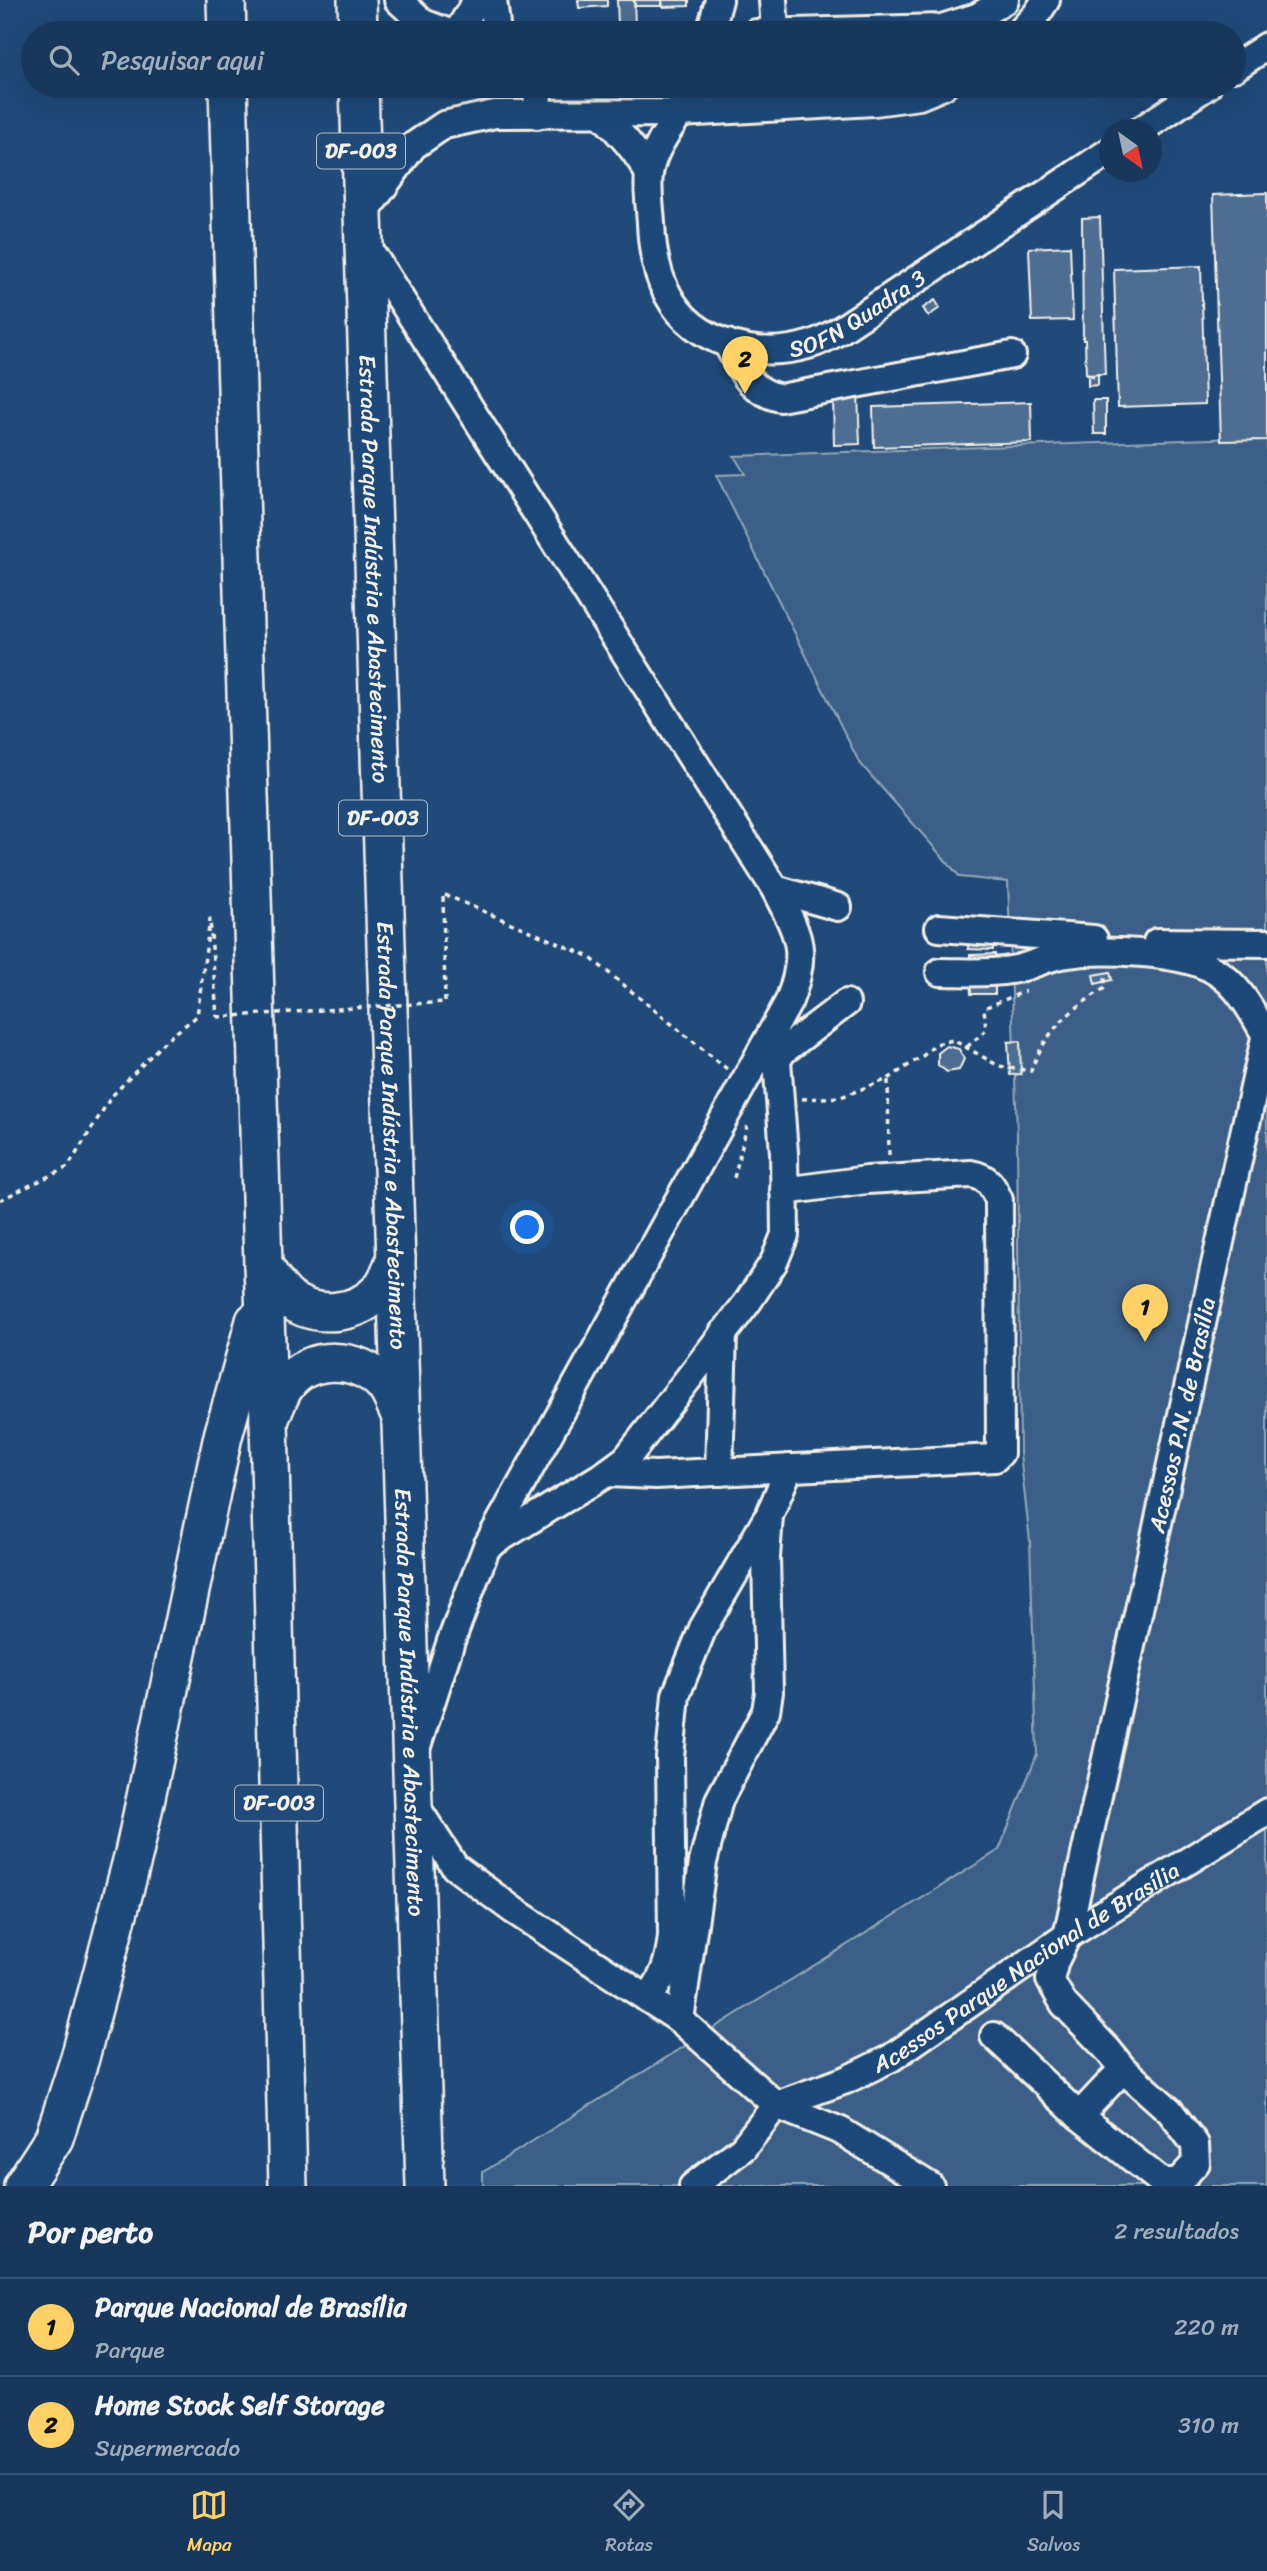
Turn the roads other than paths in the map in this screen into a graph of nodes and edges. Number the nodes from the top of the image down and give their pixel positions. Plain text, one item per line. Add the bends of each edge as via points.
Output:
1 (226, 0) edge
2 (357, 0) edge
3 (398, 0) edge
4 (477, 0) edge
5 (493, 0) edge
6 (719, 0) edge
7 (773, 0) edge
8 (1005, 0) edge
9 (1046, 0) edge
10 (227, 21) edge
11 (358, 21) edge
12 (421, 21) edge
13 (464, 21) edge
14 (496, 21) edge
15 (713, 21) edge
16 (774, 21) edge
17 (964, 21) edge
18 (1030, 21) edge
19 (1267, 46) edge
20 (1246, 60) edge
21 (228, 98) edge
22 (359, 98) edge
23 (538, 98) edge
24 (838, 98) edge
25 (1189, 98) edge
26 (680, 113) junction
27 (601, 114) junction
28 (537, 115) junction
29 (1158, 119) edge
30 (1099, 158) edge
31 (649, 174) junction
32 (364, 229) junction
33 (727, 343) junction
34 (1012, 355) dead end
35 (775, 889) junction
36 (838, 907) dead end
37 (939, 928) dead end
38 (1267, 943) edge
39 (940, 972) dead end
40 (846, 1003) dead end
41 (781, 1018) junction
42 (1266, 1032) edge
43 (797, 1041) junction
44 (784, 1191) junction
45 (396, 1257) junction
46 (263, 1277) junction
47 (723, 1334) junction
48 (402, 1419) junction
49 (270, 1420) junction
50 (789, 1468) junction
51 (719, 1472) junction
52 (607, 1474) junction
53 (769, 1516) junction
54 (487, 1546) junction
55 (412, 1785) junction
56 (1267, 1812) edge
57 (1067, 1936) junction
58 (648, 1999) junction
59 (680, 2020) junction
60 (994, 2036) dead end
61 (1123, 2069) junction
62 (829, 2087) junction
63 (776, 2105) junction
64 (1079, 2116) junction
65 (841, 2131) junction
66 (23, 2186) edge
67 (288, 2186) edge
68 (425, 2186) edge
69 (693, 2186) edge
70 (930, 2186) edge

1 - 10 highway
2 - 11 highway
3 - 12 street
4 - 13 street
5 - 14 street
6 - 15 street
7 - 16 street
8 - 17 street
9 - 18 street
19 - 20 street
21 - 46 highway, DF-003
22 - 32 highway, Estrada Parque Indústria e Abastecimento / DF-003
23 - 28 street
24 - 26 street
25 - 29 street
26 - 27 street
26 - 31 street, SOFN Quadra 3
27 - 28 street
27 - 31 street via 632,146
28 - 32 street via 495,114 444,125 413,146
30 - 33 street, SOFN Quadra 3 via 842,329 810,345 779,351
31 - 33 street, SOFN Quadra 3 via 651,235 668,296 684,318
32 - 35 street
32 - 45 highway, Estrada Parque Indústria e Abastecimento / DF-003
33 - 34 street via 746,379 766,395 780,398
35 - 36 street
35 - 41 street via 799,937 801,956
37 - 38 street via 1105,940
39 - 42 street, Acessos P.N. de Brasília via 1011,970 1065,954 1157,955 1217,971
40 - 43 street
41 - 43 street
41 - 54 street
42 - 57 street, Acessos P.N. de Brasília
43 - 44 street via 776,1060
44 - 47 street via 785,1235 774,1262
44 - 50 street via 971,1174 984,1177 999,1200 1001,1451 995,1458
45 - 46 highway via 378,1291 359,1306 335,1312 311,1310
45 - 48 highway, Estrada Parque Indústria e Abastecimento / DF-003
46 - 49 highway, DF-003
46 - 66 highway via 223,1436 134,1853 80,2058 54,2138
47 - 51 street
47 - 52 street via 626,1459
48 - 49 highway via 384,1385 363,1367 336,1361 308,1367 286,1384
48 - 55 highway, Estrada Parque Indústria e Abastecimento / DF-003
49 - 67 highway, DF-003
50 - 51 street
50 - 53 street
51 - 52 street
52 - 54 street
53 - 58 street via 703,1628 676,1695 670,1757 672,1936 669,1962
53 - 59 street via 766,1711 719,1800 703,1862
54 - 55 street via 451,1642
55 - 58 street via 455,1867
55 - 68 highway, Estrada Parque Indústria e Abastecimento / DF-003
56 - 57 street, Acessos Parque Nacional de Brasília
57 - 61 street, Acessos P.N. de Brasília via 1050,1980 1064,2004
57 - 62 street, Acessos Parque Nacional de Brasília via 891,2058
58 - 59 street
59 - 63 street
60 - 64 street
61 - 64 street
61 - 64 street via 1170,2111 1195,2144 1196,2163 1178,2182 1162,2182
62 - 63 street, Acessos Parque Nacional de Brasília
62 - 65 street via 825,2104
63 - 65 street
63 - 69 street via 743,2148
65 - 70 street

